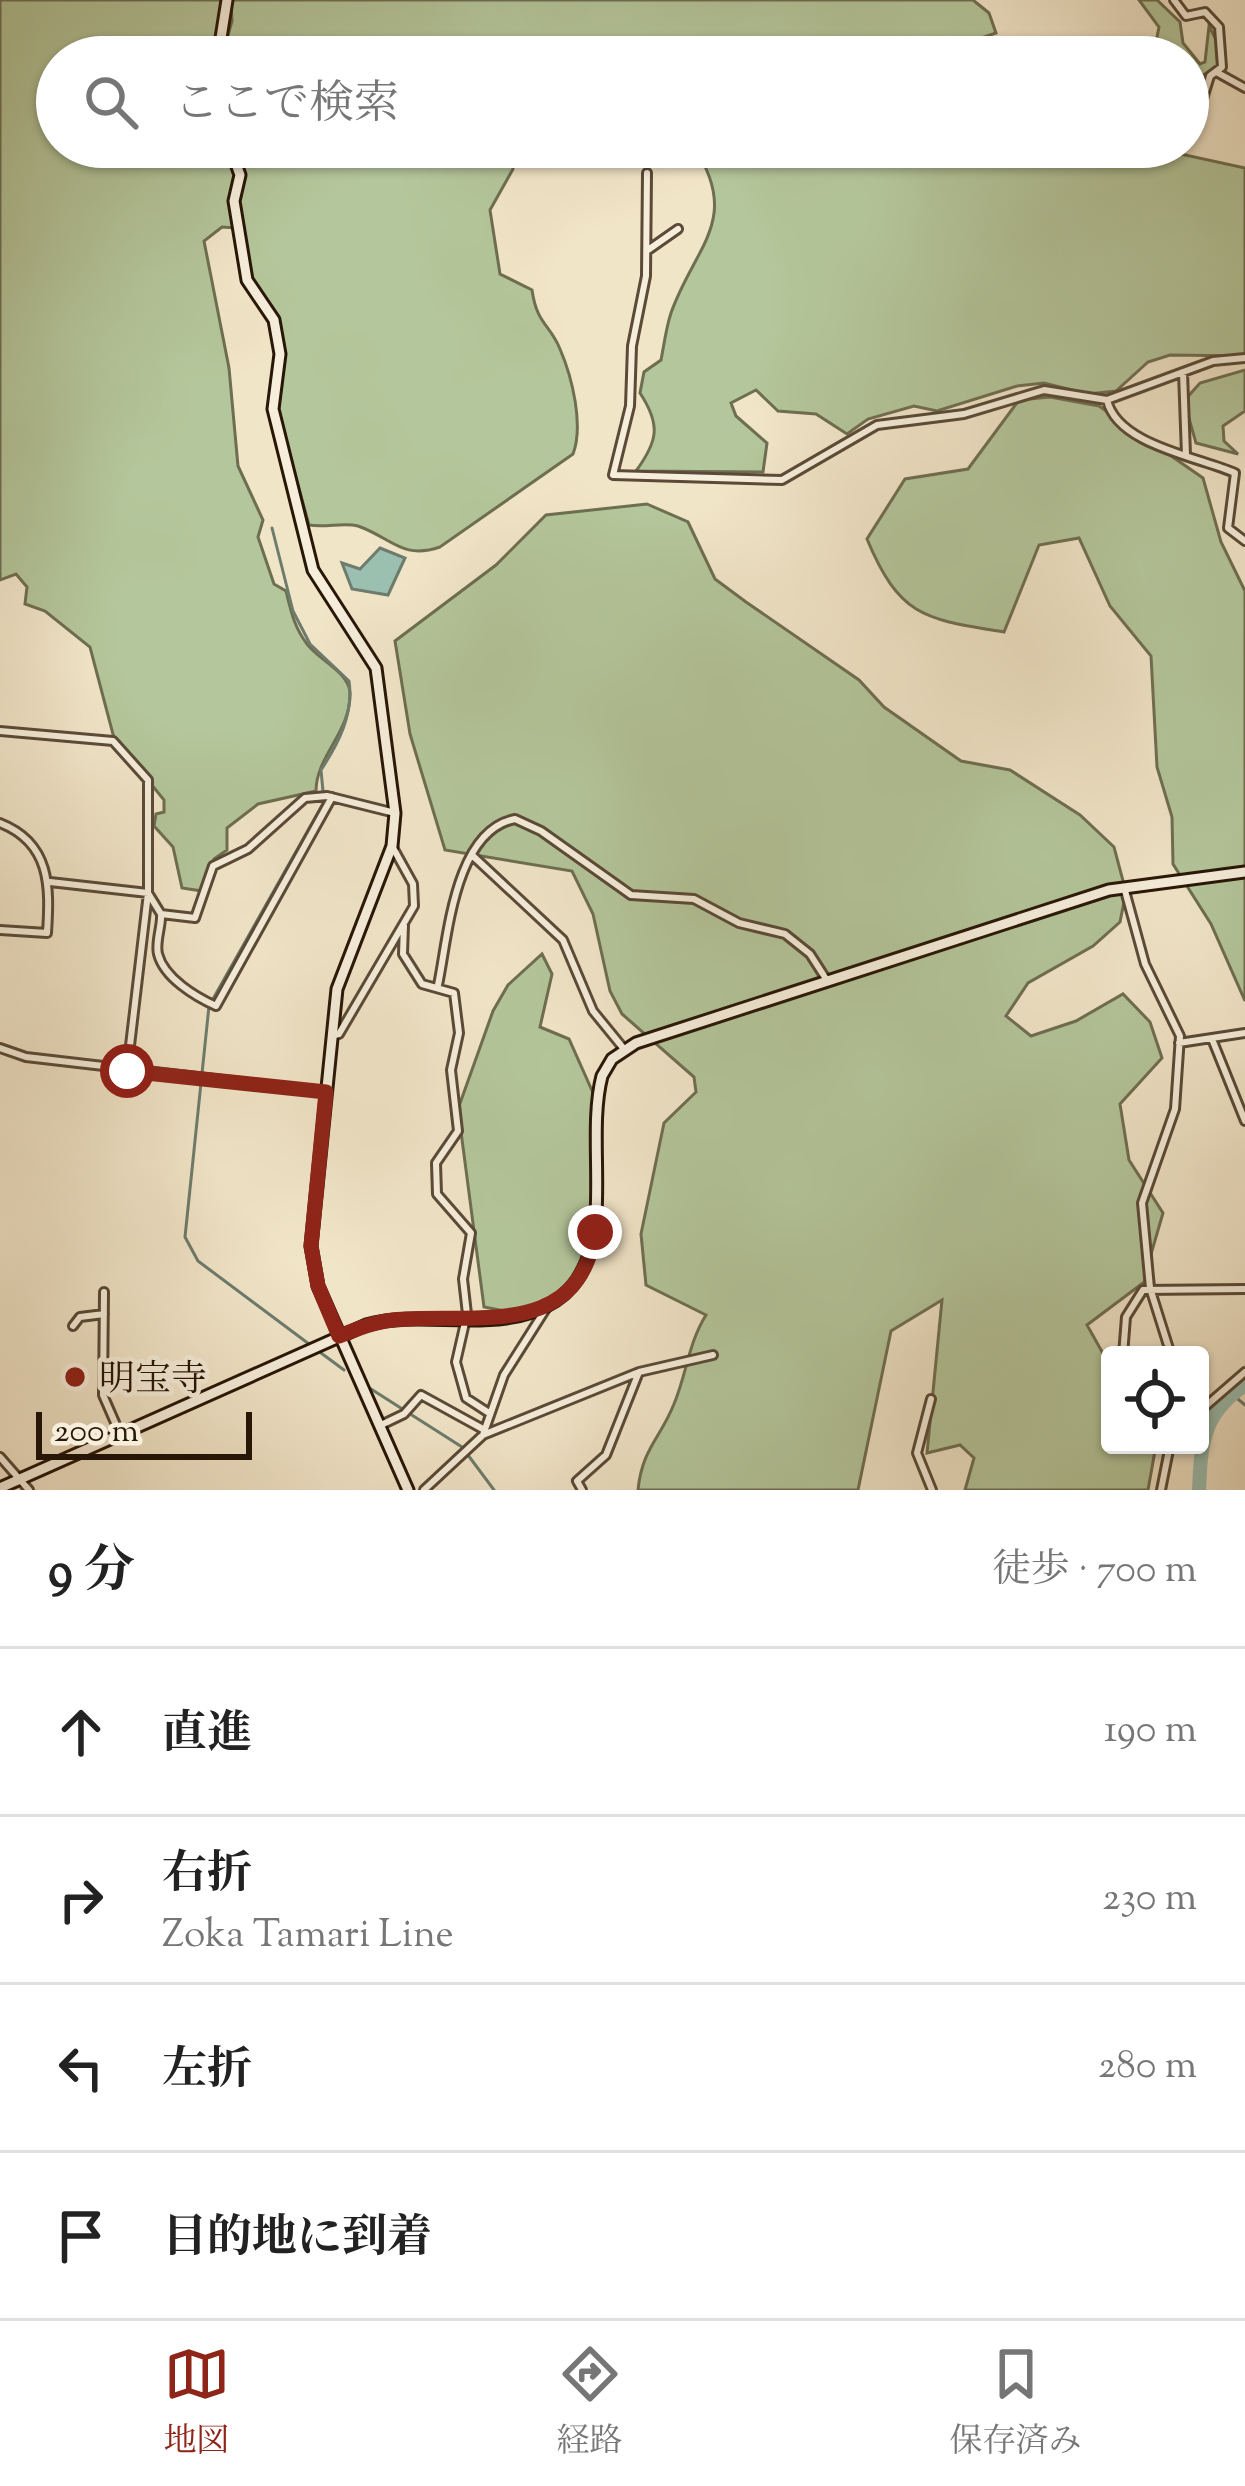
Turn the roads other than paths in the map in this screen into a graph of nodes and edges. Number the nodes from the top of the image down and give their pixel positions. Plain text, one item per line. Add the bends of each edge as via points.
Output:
1 (227, 0) edge
2 (1174, 0) edge
3 (221, 36) edge
4 (1218, 73) junction
5 (1209, 79) edge
6 (1245, 88) edge
7 (238, 168) edge
8 (647, 173) dead end
9 (678, 229) dead end
10 (648, 250) junction
11 (1245, 358) edge
12 (1184, 373) junction
13 (1107, 400) junction
14 (1186, 455) junction
15 (1245, 541) edge
16 (0, 730) edge
17 (332, 797) junction
18 (395, 813) junction
19 (0, 824) edge
20 (392, 846) junction
21 (473, 856) junction
22 (1245, 872) edge
23 (50, 882) junction
24 (1124, 887) junction
25 (148, 892) junction
26 (161, 914) junction
27 (404, 925) junction
28 (0, 930) edge
29 (829, 983) junction
30 (438, 986) junction
31 (1245, 1033) edge
32 (331, 1036) junction
33 (1212, 1039) junction
34 (1179, 1043) junction
35 (0, 1048) edge
36 (624, 1049) junction
37 (127, 1071) junction
38 (326, 1092) junction
39 (1245, 1121) edge
40 (1150, 1288) junction
41 (1245, 1289) edge
42 (104, 1292) dead end
43 (547, 1305) junction
44 (104, 1315) junction
45 (466, 1319) junction
46 (73, 1326) dead end
47 (339, 1336) junction
48 (1124, 1346) edge
49 (1168, 1346) edge
50 (713, 1355) dead end
51 (639, 1372) junction
52 (1245, 1372) edge
53 (931, 1399) dead end
54 (1209, 1403) edge
55 (489, 1413) junction
56 (379, 1426) junction
57 (483, 1432) junction
58 (120, 1434) junction
59 (1168, 1454) edge
60 (0, 1457) edge
61 (22, 1478) junction
62 (0, 1488) edge
63 (29, 1490) edge
64 (408, 1490) edge
65 (424, 1490) edge
66 (582, 1490) edge
67 (932, 1490) edge
68 (1161, 1490) edge

1 - 3 street
2 - 4 street via 1186,16 1205,12 1219,27
4 - 5 street
4 - 6 street
7 - 18 street via 234,201 247,280 274,320 280,354 273,409 313,570 376,668
8 - 10 street
9 - 10 street
10 - 13 street via 630,406 613,475 782,481 878,425 964,414 1044,389
11 - 12 street
12 - 13 street
12 - 14 street
13 - 14 street via 1149,443
14 - 15 street via 1235,473 1228,528
16 - 25 street via 113,741 135,765 148,780
17 - 18 street
17 - 26 street via 298,801 248,849 213,866 195,918
17 - 26 street via 216,1006 195,999 158,955
18 - 20 street
19 - 23 street via 28,842
20 - 27 street via 416,896
20 - 32 street via 344,959
21 - 29 street via 501,824 526,823 631,895 694,899 784,934
21 - 30 street via 448,916
21 - 36 street via 563,940 593,1011
22 - 24 street
23 - 25 street
23 - 28 street via 47,933
24 - 29 street
24 - 34 street
25 - 26 street
25 - 37 street
27 - 30 street via 406,960 422,984
27 - 32 street
29 - 36 street
30 - 45 street via 454,993 459,1033 452,1070 458,1132 436,1163 436,1194 471,1233
31 - 33 street
32 - 38 street
33 - 34 street
33 - 39 street
34 - 40 street via 1175,1108 1142,1203
35 - 37 street
36 - 43 street via 599,1086 592,1249 571,1286
37 - 38 street
38 - 47 street via 311,1246
40 - 41 street
40 - 48 street via 1126,1316
40 - 49 street
42 - 44 street
43 - 45 street via 513,1317
43 - 55 street
44 - 46 street via 80,1317
44 - 58 street via 103,1395
45 - 47 street via 380,1321
45 - 55 street via 457,1374 466,1398
47 - 56 street
47 - 58 street
50 - 51 street
51 - 57 street
51 - 66 street via 606,1456 578,1481
52 - 54 street
53 - 67 street via 916,1453
55 - 57 street
56 - 57 street via 421,1395
56 - 64 street
57 - 65 street
58 - 61 street
59 - 68 street
60 - 61 street
61 - 62 street
61 - 63 street

